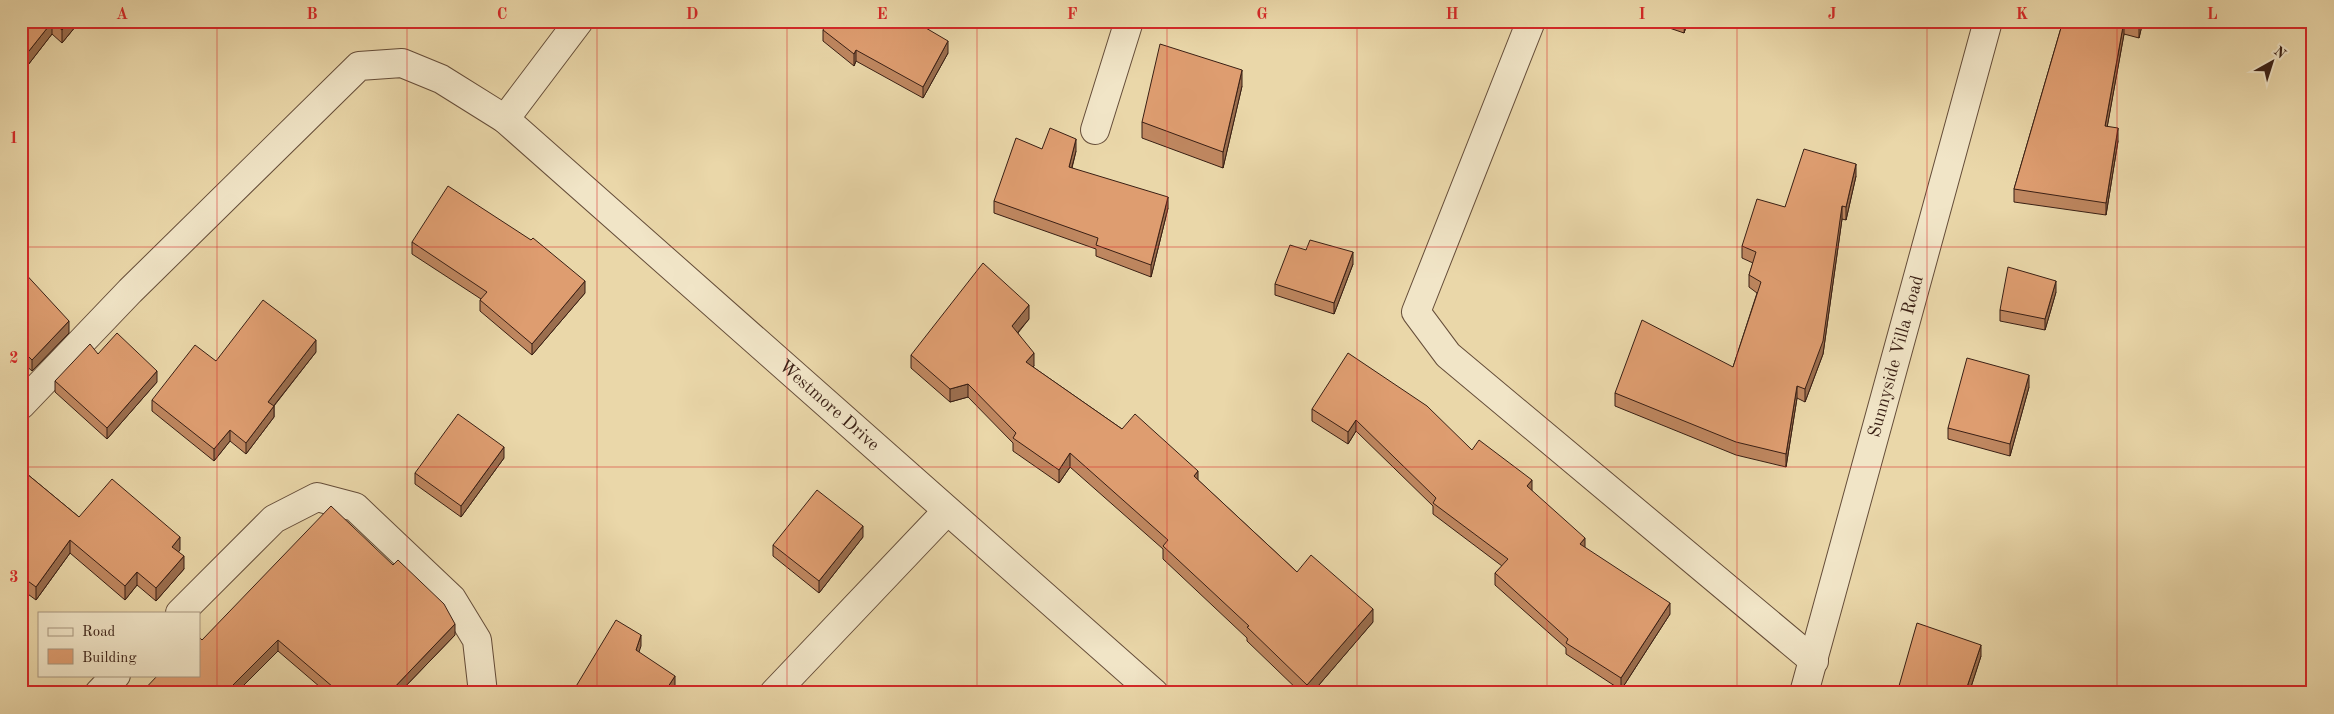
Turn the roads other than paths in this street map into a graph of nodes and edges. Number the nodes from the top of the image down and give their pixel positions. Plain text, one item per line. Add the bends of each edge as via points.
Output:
1 (579, 21) edge
2 (1129, 21) edge
3 (1531, 21) edge
4 (1988, 21) edge
5 (505, 119) junction
6 (1095, 130) dead end
7 (21, 405) edge
8 (947, 511) junction
9 (181, 612) edge
10 (1814, 661) junction
11 (115, 676) edge
12 (99, 693) edge
13 (483, 693) edge
14 (774, 693) edge
15 (1154, 693) edge
16 (1804, 693) edge

1 - 5 street
2 - 6 street
3 - 10 street via 1416,312 1448,355
4 - 10 street, Sunnyside Villa Road
5 - 7 street, Westmore Drive via 441,79 402,63 359,66 130,291
5 - 8 street, Westmore Drive
8 - 14 street
8 - 15 street, Westmore Drive
9 - 13 street via 274,519 317,497 355,507 452,599 477,640
10 - 16 street, Sunnyside Villa Road
11 - 12 street

